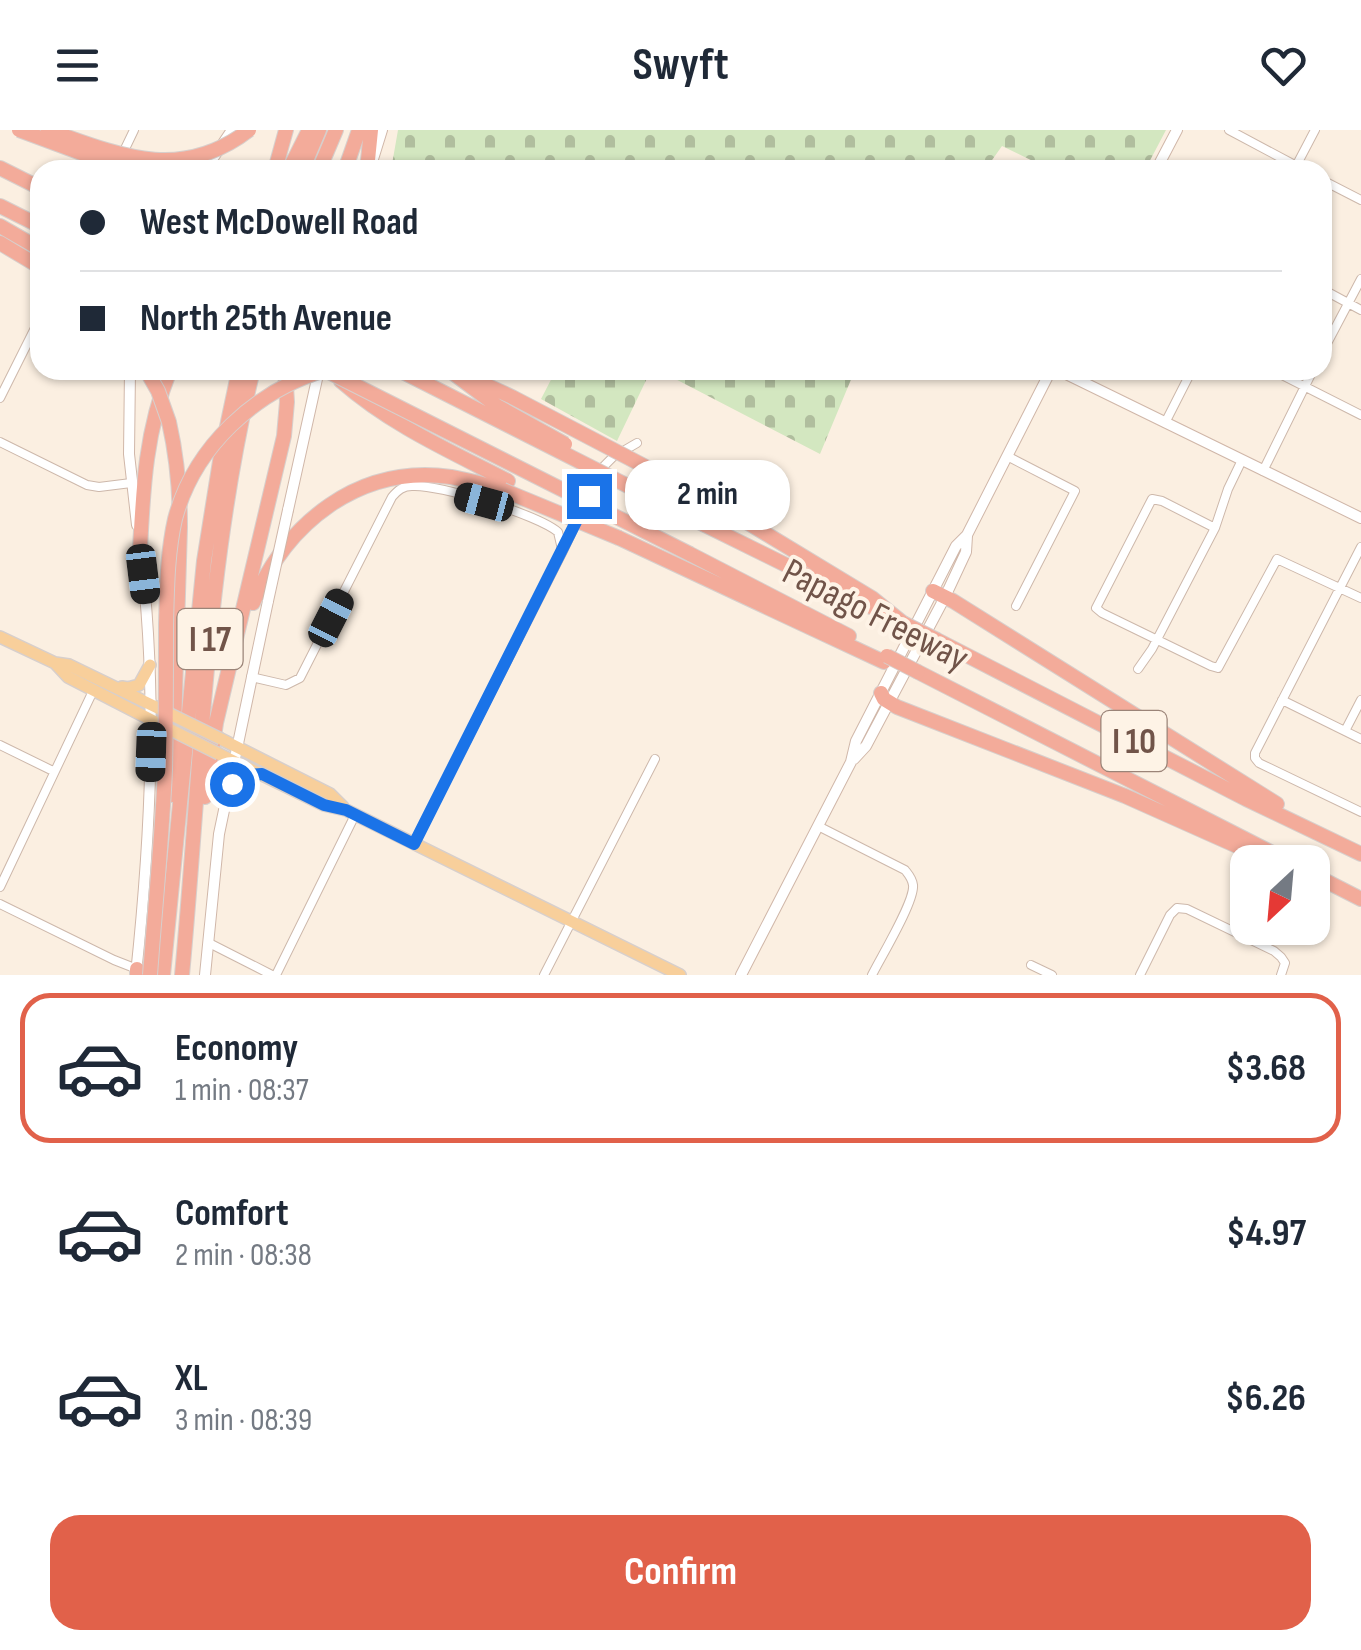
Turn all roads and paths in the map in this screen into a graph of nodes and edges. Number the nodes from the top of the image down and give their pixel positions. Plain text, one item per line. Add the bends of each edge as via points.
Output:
1 (20, 130) edge
2 (48, 130) edge
3 (134, 130) edge
4 (232, 130) edge
5 (249, 130) edge
6 (286, 130) edge
7 (310, 130) edge
8 (319, 130) edge
9 (336, 130) edge
10 (349, 130) edge
11 (359, 130) edge
12 (371, 130) edge
13 (382, 130) edge
14 (1177, 130) edge
15 (1229, 130) edge
16 (1315, 130) edge
17 (100, 160) edge
18 (119, 160) edge
19 (152, 160) edge
20 (170, 160) edge
21 (212, 160) edge
22 (278, 160) edge
23 (294, 160) edge
24 (306, 160) edge
25 (323, 160) edge
26 (345, 160) edge
27 (348, 160) edge
28 (369, 160) edge
29 (372, 160) edge
30 (1161, 160) edge
31 (1282, 160) edge
32 (1302, 160) edge
33 (0, 168) edge
34 (30, 183) edge
35 (1332, 185) edge
36 (1361, 200) edge
37 (0, 206) edge
38 (30, 221) edge
39 (0, 226) edge
40 (0, 243) edge
41 (30, 243) edge
42 (30, 261) edge
43 (1361, 279) edge
44 (1332, 294) edge
45 (1348, 303) junction
46 (1361, 310) edge
47 (1332, 334) edge
48 (30, 338) edge
49 (130, 380) edge
50 (150, 380) edge
51 (167, 380) edge
52 (238, 380) edge
53 (252, 380) edge
54 (286, 380) edge
55 (296, 380) edge
56 (322, 380) edge
57 (338, 380) edge
58 (345, 380) edge
59 (419, 380) edge
60 (462, 380) edge
61 (473, 380) edge
62 (1049, 380) edge
63 (1076, 380) edge
64 (1187, 380) edge
65 (1293, 380) edge
66 (1308, 380) edge
67 (1305, 386) junction
68 (0, 398) edge
69 (1361, 415) edge
70 (1164, 423) junction
71 (0, 442) edge
72 (637, 443) dead end
73 (1007, 456) junction
74 (1242, 460) junction
75 (1264, 471) junction
76 (131, 482) junction
77 (505, 486) junction
78 (1361, 518) edge
79 (706, 522) junction
80 (1214, 528) junction
81 (1361, 547) edge
82 (140, 550) junction
83 (562, 553) junction
84 (1340, 588) junction
85 (201, 591) junction
86 (939, 594) junction
87 (1361, 598) edge
88 (1016, 606) dead end
89 (903, 623) junction
90 (0, 636) edge
91 (1156, 640) junction
92 (233, 656) junction
93 (885, 659) junction
94 (55, 664) junction
95 (150, 665) junction
96 (1138, 669) dead end
97 (251, 677) junction
98 (114, 687) junction
99 (94, 690) junction
100 (885, 698) junction
101 (1282, 700) junction
102 (1361, 700) edge
103 (150, 703) junction
104 (150, 720) junction
105 (1346, 731) junction
106 (1361, 739) edge
107 (0, 746) edge
108 (237, 748) junction
109 (655, 759) dead end
110 (234, 762) junction
111 (53, 771) junction
112 (262, 774) junction
113 (226, 794) junction
114 (1361, 812) edge
115 (351, 813) junction
116 (818, 826) junction
117 (1332, 840) junction
118 (414, 844) junction
119 (1234, 845) edge
120 (1256, 845) edge
121 (1361, 854) edge
122 (1330, 884) edge
123 (0, 887) edge
124 (170, 892) junction
125 (1356, 896) edge
126 (0, 904) edge
127 (188, 912) junction
128 (572, 922) junction
129 (208, 943) junction
130 (1031, 965) dead end
131 (140, 973) edge
132 (166, 975) edge
133 (182, 975) edge
134 (205, 975) edge
135 (274, 975) edge
136 (544, 975) edge
137 (680, 975) edge
138 (742, 975) edge
139 (872, 975) edge
140 (1052, 975) edge
141 (1140, 975) edge
142 (1281, 975) edge

1 - 17 highway, bridge
2 - 19 highway, bridge
3 - 18 street
4 - 21 main road
5 - 20 highway, bridge via 206,155
6 - 22 highway
7 - 23 highway
8 - 24 highway
9 - 25 highway
10 - 26 highway
11 - 27 highway
12 - 28 highway
13 - 29 main road
14 - 30 main road
15 - 31 street
16 - 32 street
33 - 34 highway
35 - 36 street
37 - 38 highway
39 - 41 highway
40 - 42 highway
43 - 45 street
44 - 45 street
45 - 46 street
45 - 47 street
48 - 68 street
49 - 76 main road
50 - 124 highway, bridge via 176,450 180,526
51 - 82 highway via 147,448
52 - 85 highway, I 17
53 - 127 highway, I 17 via 220,542
54 - 92 highway via 284,436
55 - 131 highway, bridge via 228,427 194,475 176,516 165,770
56 - 97 main road, bridge
57 - 77 highway, bridge
58 - 93 highway, Papago Freeway / I 10, bridge
59 - 79 highway, Papago Freeway / I 10, bridge
60 - 79 highway, bridge via 514,416
61 - 89 highway, bridge via 716,503
62 - 73 main road
63 - 70 main road
64 - 70 street
65 - 67 street
66 - 67 street
67 - 69 street
67 - 75 street
70 - 74 main road
71 - 76 street via 87,485
72 - 83 street via 603,467
73 - 86 main road via 967,534 966,552
73 - 88 street via 1074,491
74 - 75 main road
74 - 80 street
75 - 78 main road
76 - 82 main road
77 - 92 highway via 406,477 340,498 294,534 276,558
77 - 93 highway, bridge
79 - 89 highway, Papago Freeway / I 10
80 - 91 street
80 - 91 street via 1152,500 1096,608
81 - 84 street
82 - 95 main road
83 - 97 street via 558,532 544,522 438,490 401,488 304,673 286,685
83 - 118 street
84 - 87 street
84 - 91 street via 1277,559 1218,668
84 - 101 street
85 - 124 highway, I 17
85 - 132 highway
86 - 100 main road
86 - 117 highway
89 - 117 highway, Papago Freeway / I 10, bridge
90 - 94 main road
91 - 96 street
92 - 127 highway via 216,723
93 - 120 highway, Papago Freeway / I 10, bridge
94 - 98 main road
94 - 99 main road
95 - 98 main road via 138,685
95 - 103 main road
97 - 108 main road
98 - 103 main road
99 - 104 main road
99 - 111 street
100 - 116 main road via 856,741
100 - 119 highway
101 - 105 street
101 - 114 street via 1255,758
102 - 105 street
103 - 104 main road
103 - 108 main road, bridge
104 - 110 main road, bridge
104 - 131 main road
105 - 106 street
107 - 111 street
108 - 110 main road
108 - 115 main road via 330,794
109 - 128 street
110 - 112 main road
110 - 113 main road
111 - 123 street
112 - 113 main road via 239,776
112 - 115 main road
113 - 129 main road
115 - 118 main road
115 - 135 street
116 - 138 main road
116 - 139 street via 906,870 914,888
117 - 121 highway, Papago Freeway / I 10
118 - 128 main road
122 - 125 highway
124 - 132 highway, I 17
126 - 131 street
127 - 133 highway, I 17
128 - 136 street
128 - 137 main road
129 - 134 main road
129 - 135 street
130 - 140 street
141 - 142 street via 1177,908 1282,956

